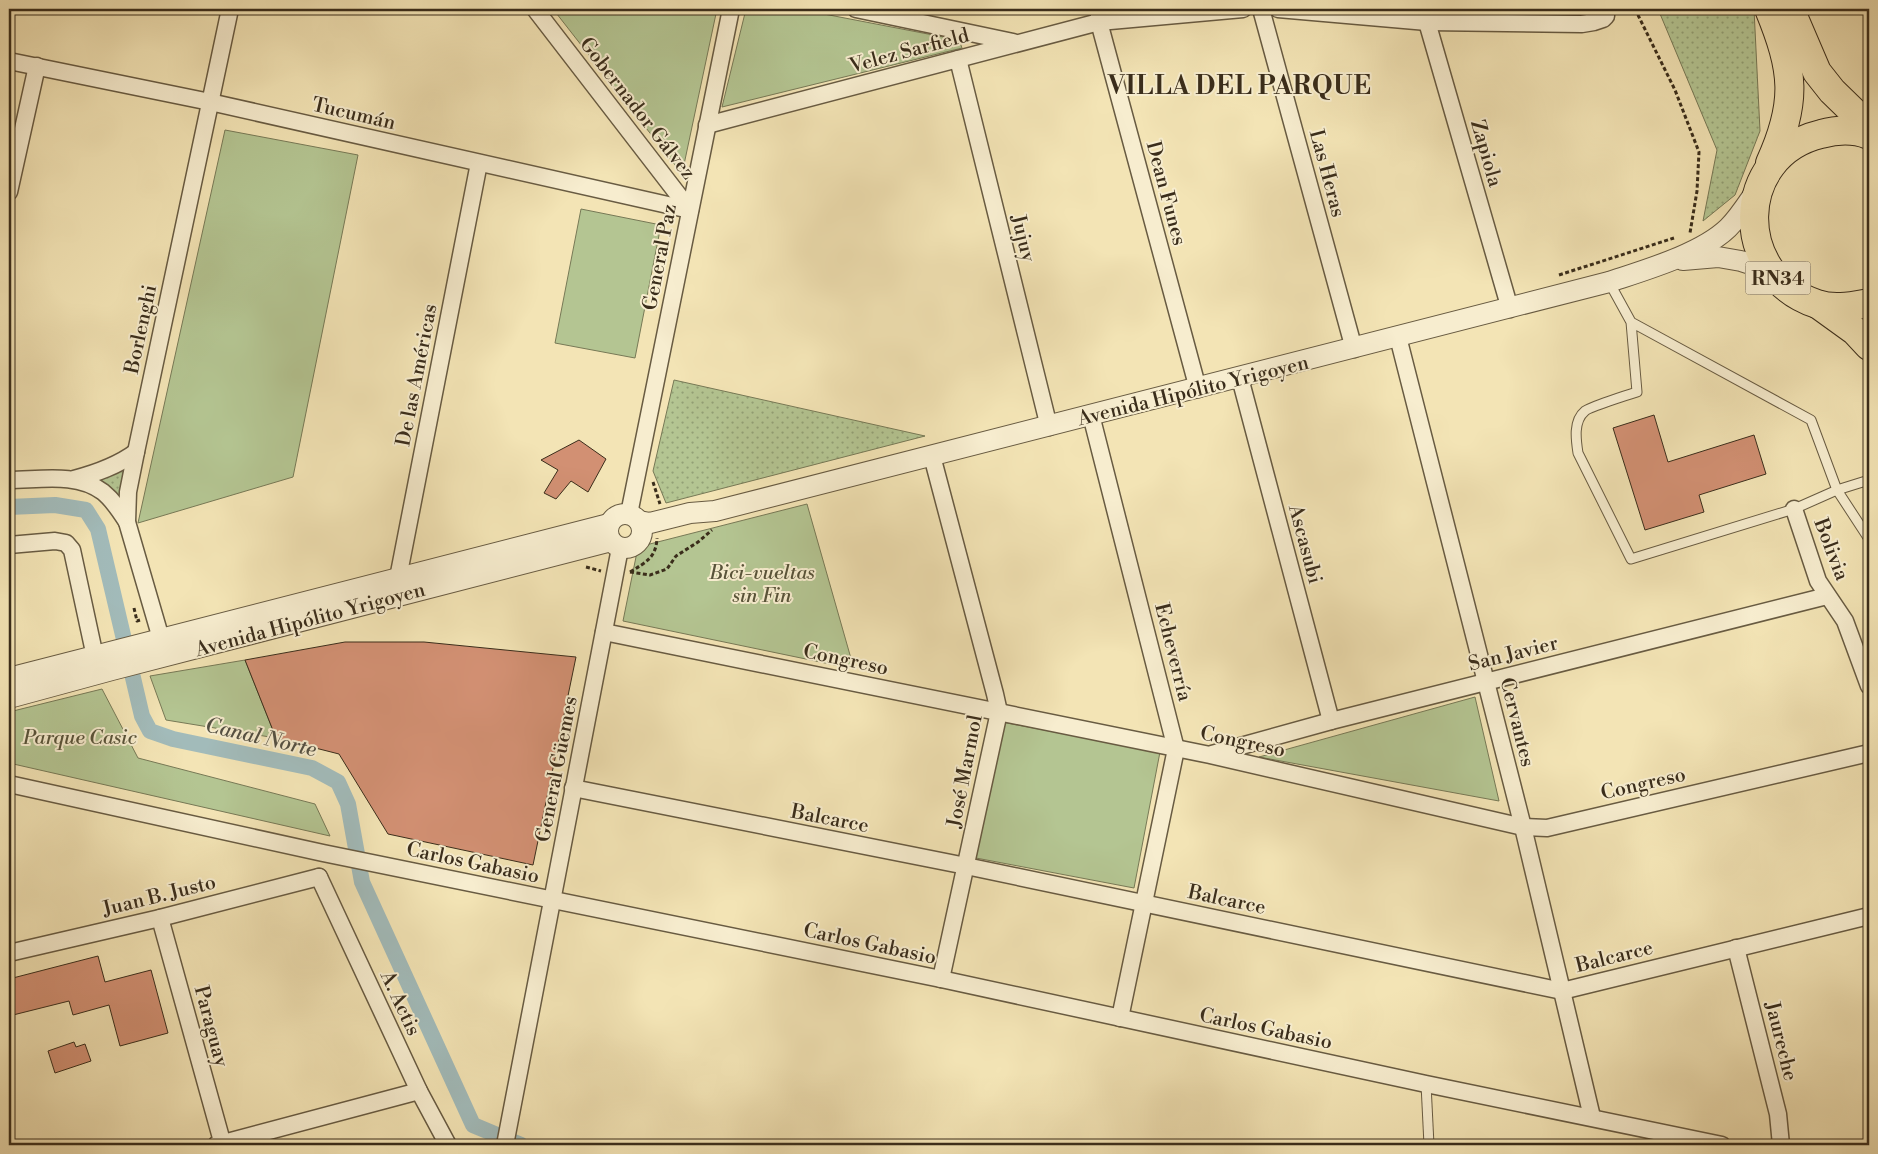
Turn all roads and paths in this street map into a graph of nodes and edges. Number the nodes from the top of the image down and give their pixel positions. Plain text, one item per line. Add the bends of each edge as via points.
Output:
1 (230, 9) edge
2 (535, 9) edge
3 (731, 9) edge
4 (856, 9) edge
5 (1243, 9) edge
6 (1260, 9) edge
7 (1278, 9) edge
8 (1769, 9) edge
9 (1790, 9) edge
10 (1605, 14) edge
11 (1099, 15) edge
12 (1426, 15) edge
13 (1015, 43) junction
14 (958, 59) junction
15 (9, 61) edge
16 (37, 66) junction
17 (210, 102) junction
18 (707, 125) junction
19 (1869, 127) edge
20 (1869, 135) edge
21 (479, 163) junction
22 (1763, 178) junction
23 (9, 192) edge
24 (690, 210) junction
25 (1668, 261) junction
26 (1769, 270) junction
27 (1609, 282) junction
28 (1869, 303) edge
29 (1818, 304) junction
30 (1510, 309) junction
31 (1631, 322) junction
32 (1398, 337) junction
33 (1869, 346) edge
34 (1354, 349) junction
35 (1240, 378) junction
36 (1198, 389) junction
37 (1091, 416) junction
38 (1049, 427) junction
39 (136, 452) junction
40 (932, 456) junction
41 (74, 479) junction
42 (9, 480) edge
43 (1869, 480) edge
44 (1837, 490) junction
45 (1794, 509) junction
46 (127, 522) junction
47 (636, 525) junction
48 (613, 538) junction
49 (1869, 539) edge
50 (9, 545) edge
51 (400, 587) junction
52 (1827, 596) junction
53 (133, 605) dead end
54 (153, 617) junction
55 (604, 632) junction
56 (153, 650) junction
57 (104, 663) junction
58 (9, 678) edge
59 (1486, 681) junction
60 (1869, 686) edge
61 (9, 698) edge
62 (999, 712) junction
63 (1331, 721) junction
64 (1176, 748) junction
65 (1869, 752) edge
66 (1210, 755) junction
67 (9, 784) edge
68 (573, 788) junction
69 (1523, 827) junction
70 (328, 854) junction
71 (966, 866) junction
72 (319, 877) junction
73 (552, 900) junction
74 (1145, 903) junction
75 (1869, 916) edge
76 (160, 918) junction
77 (1736, 948) junction
78 (9, 953) edge
79 (941, 979) junction
80 (1562, 991) junction
81 (1120, 1018) junction
82 (1426, 1084) junction
83 (419, 1091) junction
84 (1592, 1118) junction
85 (220, 1145) edge
86 (448, 1145) edge
87 (505, 1145) edge
88 (1430, 1145) edge
89 (1722, 1145) edge
90 (1781, 1145) edge

1 - 17 street, Borlenghi
2 - 24 street, Gobernador Gálvez
3 - 18 street, General Paz
4 - 13 street
5 - 11 street, Velez Sarfield
6 - 34 street, Las Heras
7 - 12 street
8 - 22 highway, RN34 via 1784,50 1790,87 1782,137
9 - 19 highway via 1817,72
10 - 12 street via 1582,24
11 - 13 street, Velez Sarfield
11 - 36 street, Dean Funes
12 - 30 street, Zapiola
13 - 14 street, Velez Sarfield
14 - 18 street, Velez Sarfield
14 - 38 street, Jujuy
15 - 16 street, Tucumán
16 - 17 street, Tucumán
16 - 23 street
17 - 21 street, Tucumán
17 - 39 street, Borlenghi
18 - 24 street, General Paz
20 - 22 highway, RN34 via 1834,131 1807,137 1783,152
21 - 24 street, Tucumán
21 - 51 street, De las Américas
22 - 25 street, Avenida Hipólito Yrigoyen via 1727,229 1704,245
22 - 26 highway, RN34 via 1753,214 1756,244
24 - 47 street, General Paz
25 - 26 street, Avenida Hipólito Yrigoyen via 1718,257
25 - 27 street, Avenida Hipólito Yrigoyen
26 - 29 highway, RN34 via 1790,291
27 - 30 street, Avenida Hipólito Yrigoyen
27 - 31 lane
28 - 29 highway, RN34 via 1845,307
29 - 33 highway, RN34 via 1855,330
30 - 32 street, Avenida Hipólito Yrigoyen
31 - 44 lane via 1810,420
31 - 45 lane via 1637,392 1585,411 1577,423 1576,438 1578,453 1631,559
32 - 34 street, Avenida Hipólito Yrigoyen
32 - 59 street, Cervantes
34 - 35 street, Avenida Hipólito Yrigoyen
35 - 36 street, Avenida Hipólito Yrigoyen
35 - 63 street, Ascasubi
36 - 37 street, Avenida Hipólito Yrigoyen
37 - 38 street, Avenida Hipólito Yrigoyen
37 - 64 street, Echeverría
38 - 40 street, Avenida Hipólito Yrigoyen
39 - 41 street via 108,468
39 - 46 street, Borlenghi via 128,492
40 - 47 street, Avenida Hipólito Yrigoyen via 715,511 697,525 658,534
40 - 62 street, José Marmol
41 - 42 street
41 - 46 street via 102,491
43 - 44 lane
44 - 45 lane
44 - 49 lane
45 - 52 street, Bolivia via 1818,581
46 - 54 street, Borlenghi
47 - 48 street, Avenida Hipólito Yrigoyen via 631,547
47 - 48 street, Avenida Hipólito Yrigoyen via 619,514 611,520
48 - 51 street, Avenida Hipólito Yrigoyen
48 - 55 street, General Güemes
50 - 57 street via 55,541 66,543 72,550
51 - 56 street, Avenida Hipólito Yrigoyen
52 - 59 street, San Javier
52 - 60 street, Bolivia via 1845,621
53 - 54 path via 137,621
54 - 56 street, Borlenghi
55 - 62 street, Congreso
55 - 68 street, General Güemes
56 - 57 street, Avenida Hipólito Yrigoyen
57 - 58 street, Avenida Hipólito Yrigoyen
57 - 61 street, Avenida Hipólito Yrigoyen
59 - 63 street, San Javier
59 - 69 street, Cervantes
62 - 64 street, Congreso
62 - 71 street, José Marmol
63 - 66 street, San Javier
64 - 66 street, Congreso
64 - 74 street, Echeverría
65 - 69 street, Congreso via 1548,828
66 - 69 street, Congreso
67 - 70 street, Carlos Gabasio
68 - 71 street, Balcarce
68 - 73 street, General Güemes
69 - 80 street, Cervantes
70 - 72 street
70 - 73 street, Carlos Gabasio
71 - 74 street, Balcarce
71 - 79 street, José Marmol
72 - 76 street, Juan B. Justo
72 - 83 street, A. Actis
73 - 79 street, Carlos Gabasio
73 - 87 street, General Güemes
74 - 80 street, Balcarce
74 - 81 street, Echeverría
75 - 77 street, Balcarce
76 - 78 street, Juan B. Justo
76 - 85 street, Paraguay
77 - 80 street, Balcarce
77 - 90 street, Jaureche via 1778,1114
79 - 81 street, Carlos Gabasio
80 - 84 street, Cervantes
81 - 82 street, Carlos Gabasio
82 - 84 street, Carlos Gabasio
82 - 88 lane
83 - 85 street
83 - 86 street, A. Actis
84 - 89 street, Carlos Gabasio

